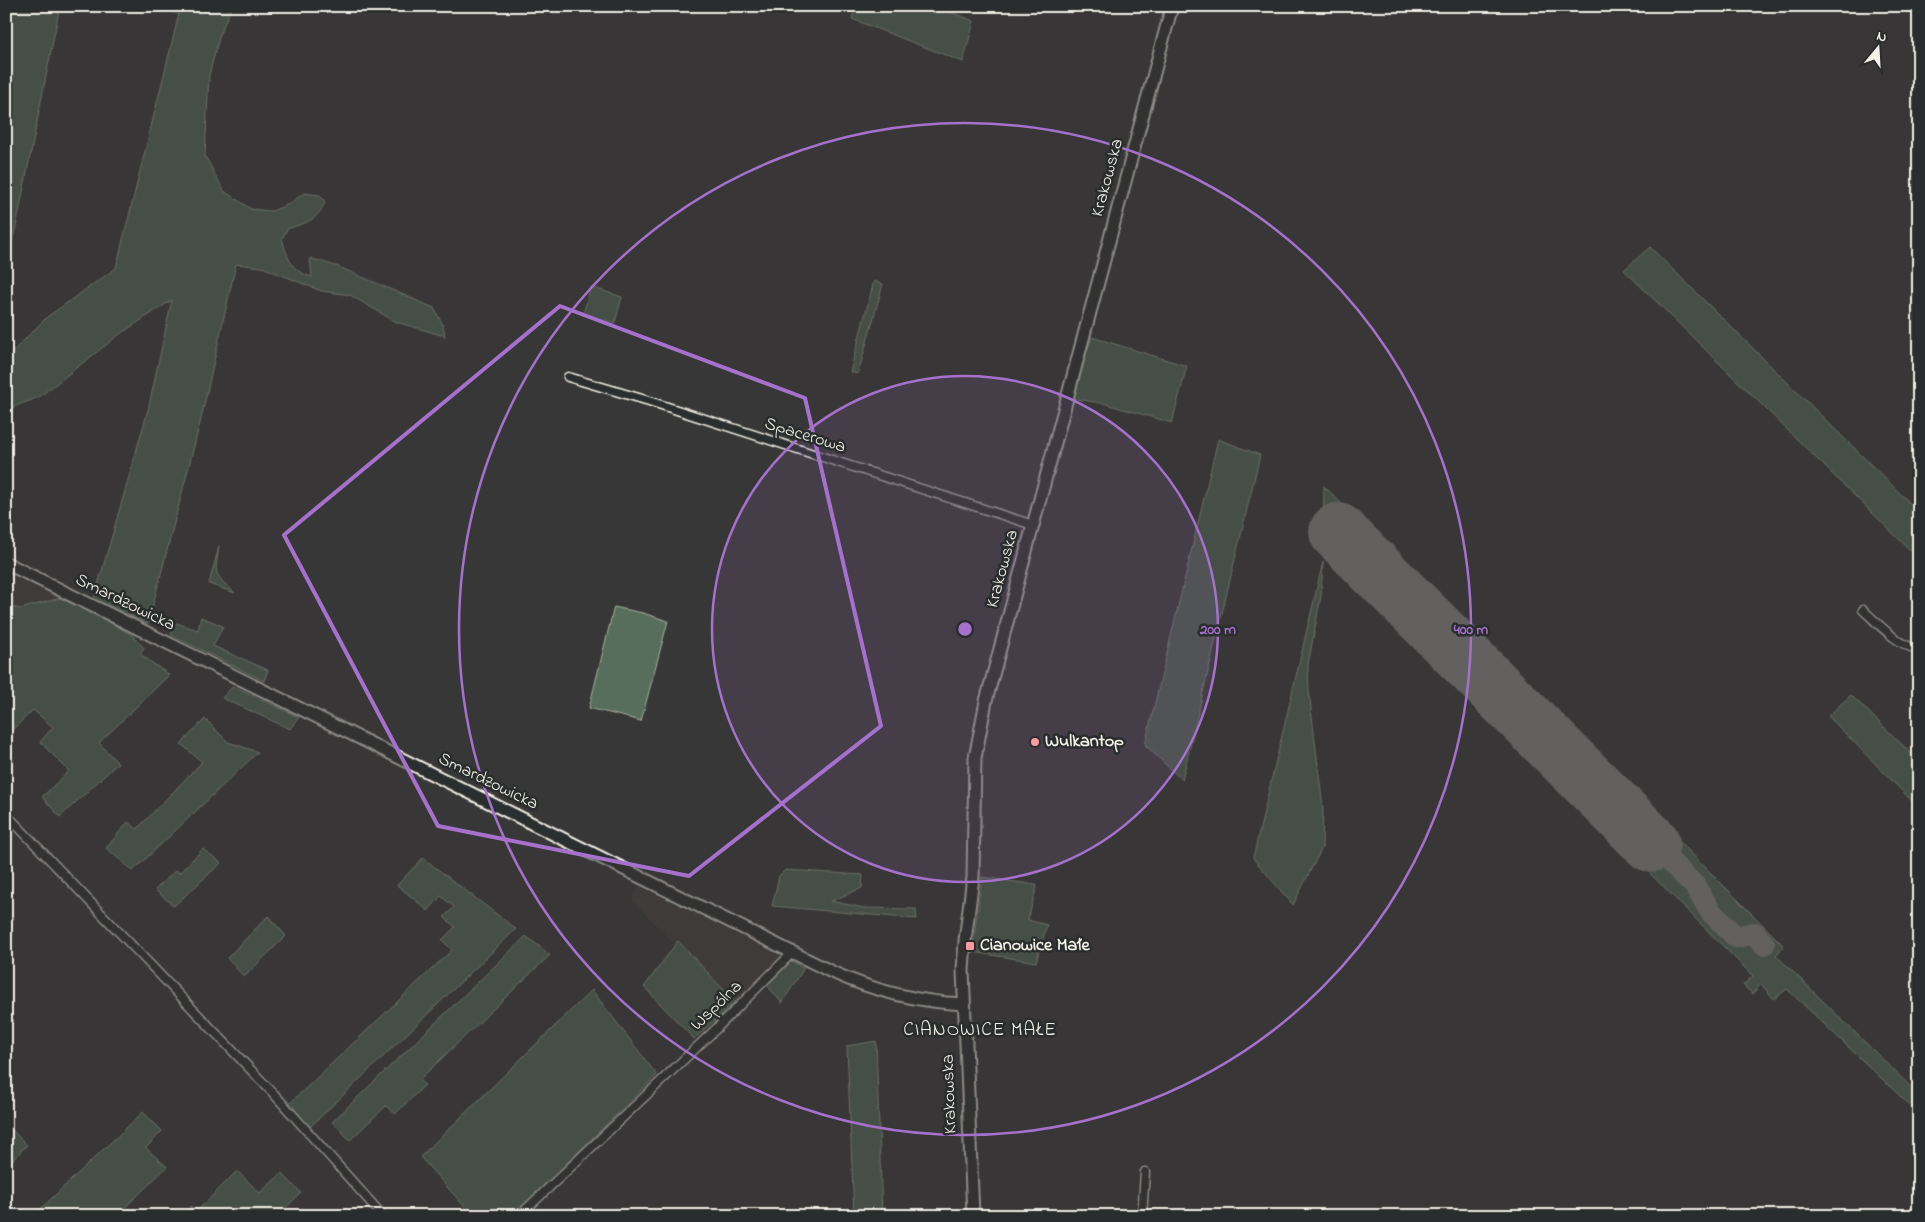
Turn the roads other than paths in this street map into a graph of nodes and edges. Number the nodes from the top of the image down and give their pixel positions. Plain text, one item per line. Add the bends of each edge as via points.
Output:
1 (1172, 6) edge
2 (568, 377) dead end
3 (1033, 525) junction
4 (6, 563) edge
5 (1863, 610) dead end
6 (1919, 650) edge
7 (6, 814) edge
8 (792, 953) junction
9 (964, 1004) junction
10 (1145, 1172) dead end
11 (383, 1216) edge
12 (519, 1216) edge
13 (973, 1216) edge
14 (1142, 1216) edge

1 - 3 main road, Krakowska
2 - 3 street, Spacerowa
3 - 9 main road, Krakowska via 986,701 975,758 974,860 964,951
4 - 8 main road, Smardzowicka
5 - 6 street via 1891,636
7 - 11 street via 274,1094
8 - 9 main road, Smardzowicka via 872,988 917,999
8 - 12 street, Wspólna
9 - 13 main road, Krakowska
10 - 14 street

